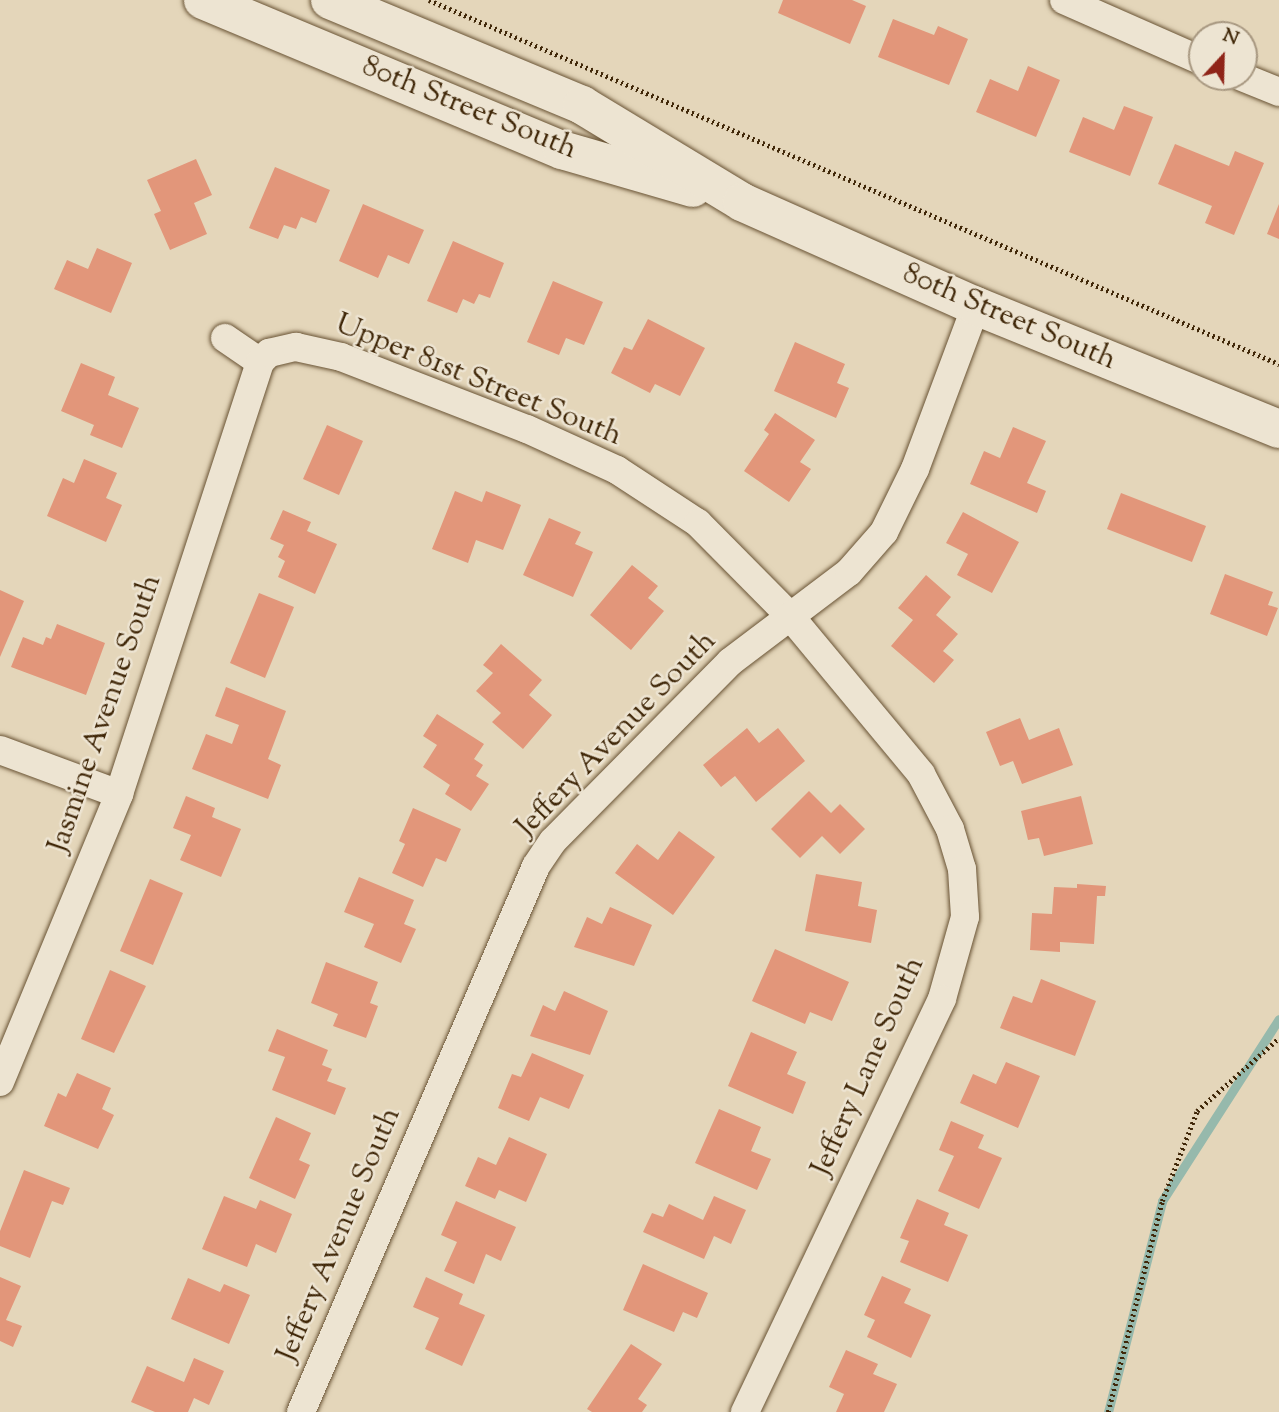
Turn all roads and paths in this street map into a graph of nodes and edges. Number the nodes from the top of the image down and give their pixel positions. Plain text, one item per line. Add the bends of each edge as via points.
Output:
1 (203, 0) edge
2 (330, 0) edge
3 (429, 0) edge
4 (1064, 0) edge
5 (1188, 55) edge
6 (1258, 83) edge
7 (1279, 92) edge
8 (742, 202) junction
9 (976, 306) junction
10 (225, 338) dead end
11 (260, 362) junction
12 (1279, 364) edge
13 (1279, 429) edge
14 (790, 616) junction
15 (0, 750) edge
16 (119, 794) junction
17 (1279, 1038) edge
18 (0, 1082) edge
19 (301, 1412) edge
20 (745, 1412) edge
21 (1108, 1412) edge

1 - 8 main road, 80th Street South via 562,150
2 - 8 main road, 80th Street South via 582,105
3 - 12 path
4 - 5 street
6 - 7 street
8 - 9 main road, 80th Street South
9 - 13 main road, 80th Street South
9 - 14 street, Jeffery Avenue South via 915,469 884,532 849,572
10 - 11 street
11 - 14 street, Upper 81st Street South via 269,353 296,346 341,357 527,429 617,470 698,523
11 - 16 street, Jasmine Avenue South
14 - 19 street, Jeffery Avenue South via 730,662 553,841 536,866
14 - 20 street, Jeffery Lane South via 920,774 950,829 962,869 965,917 942,999
15 - 16 street
16 - 18 street, Jasmine Avenue South
17 - 21 path via 1197,1111 1162,1201

